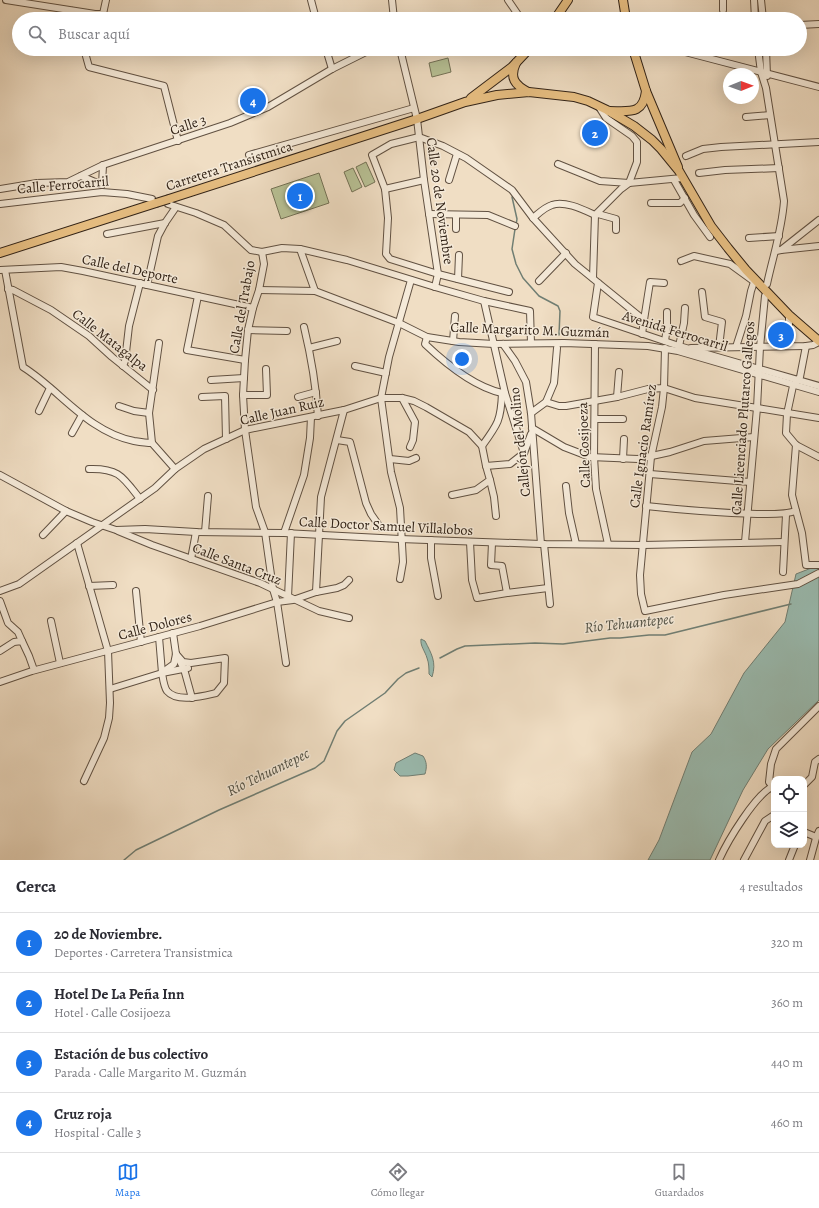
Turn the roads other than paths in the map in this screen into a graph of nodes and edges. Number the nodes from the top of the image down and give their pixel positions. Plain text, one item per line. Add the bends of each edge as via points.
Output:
1 (6, 0) edge
2 (106, 0) edge
3 (311, 0) edge
4 (392, 0) edge
5 (508, 0) edge
6 (568, 0) edge
7 (623, 0) edge
8 (723, 0) edge
9 (754, 0) edge
10 (762, 0) edge
11 (44, 3) edge
12 (723, 10) dead end
13 (72, 11) joint
14 (80, 12) edge
15 (103, 12) edge
16 (314, 12) edge
17 (393, 12) edge
18 (516, 12) edge
19 (560, 12) edge
20 (625, 12) edge
21 (755, 12) edge
22 (763, 12) edge
23 (819, 24) edge
24 (807, 25) edge
25 (86, 56) edge
26 (328, 56) edge
27 (358, 56) edge
28 (402, 56) edge
29 (524, 56) edge
30 (635, 56) edge
31 (698, 56) edge
32 (760, 56) edge
33 (765, 56) edge
34 (517, 63) junction
35 (332, 69) junction
36 (764, 72) junction
37 (819, 88) edge
38 (646, 91) junction
39 (529, 92) junction
40 (465, 102) junction
41 (598, 105) junction
42 (414, 108) junction
43 (609, 111) junction
44 (770, 115) junction
45 (746, 117) dead end
46 (417, 119) junction
47 (419, 137) junction
48 (178, 141) junction
49 (819, 142) edge
50 (776, 145) junction
51 (457, 154) junction
52 (249, 155) dead end
53 (686, 156) dead end
54 (558, 164) dead end
55 (103, 166) junction
56 (779, 168) junction
57 (699, 173) dead end
58 (81, 176) junction
59 (678, 176) junction
60 (424, 180) junction
61 (449, 180) dead end
62 (629, 183) junction
63 (102, 185) junction
64 (0, 189) edge
65 (385, 189) junction
66 (102, 192) junction
67 (685, 198) junction
68 (154, 201) junction
69 (169, 201) junction
70 (652, 203) dead end
71 (0, 204) edge
72 (176, 207) junction
73 (429, 214) junction
74 (456, 215) junction
75 (595, 215) junction
76 (533, 218) junction
77 (819, 220) edge
78 (165, 223) junction
79 (515, 226) dead end
80 (456, 229) dead end
81 (616, 230) dead end
82 (107, 234) dead end
83 (779, 236) junction
84 (710, 237) dead end
85 (749, 238) dead end
86 (819, 246) edge
87 (300, 249) junction
88 (778, 250) junction
89 (262, 252) junction
90 (0, 253) edge
91 (566, 253) junction
92 (459, 255) dead end
93 (681, 261) dead end
94 (2, 270) edge
95 (438, 274) junction
96 (593, 278) junction
97 (458, 279) junction
98 (411, 280) junction
99 (754, 280) junction
100 (539, 282) dead end
101 (140, 283) junction
102 (598, 283) junction
103 (664, 283) dead end
104 (767, 284) dead end
105 (147, 285) junction
106 (434, 287) junction
107 (8, 289) junction
108 (259, 290) junction
109 (315, 291) junction
110 (509, 292) dead end
111 (702, 292) dead end
112 (198, 296) junction
113 (765, 296) dead end
114 (484, 301) junction
115 (253, 308) junction
116 (685, 308) dead end
117 (667, 312) dead end
118 (789, 315) junction
119 (455, 316) dead end
120 (644, 320) junction
121 (399, 323) junction
122 (304, 326) dead end
123 (248, 330) junction
124 (287, 331) dead end
125 (642, 334) junction
126 (427, 337) junction
127 (338, 341) dead end
128 (453, 341) junction
129 (819, 342) edge
130 (159, 343) dead end
131 (494, 344) junction
132 (503, 344) junction
133 (531, 344) junction
134 (595, 344) junction
135 (665, 345) junction
136 (679, 346) junction
137 (789, 346) junction
138 (806, 346) junction
139 (719, 347) junction
140 (736, 347) junction
141 (760, 347) junction
142 (309, 348) junction
143 (557, 348) dead end
144 (687, 348) junction
145 (245, 360) junction
146 (123, 366) junction
147 (355, 366) dead end
148 (266, 369) dead end
149 (619, 372) dead end
150 (759, 372) junction
151 (386, 373) junction
152 (244, 378) junction
153 (211, 380) dead end
154 (796, 382) junction
155 (819, 386) edge
156 (50, 388) junction
157 (664, 388) junction
158 (153, 390) junction
159 (316, 392) junction
160 (819, 392) edge
161 (503, 393) junction
162 (243, 395) junction
163 (202, 397) dead end
164 (298, 397) dead end
165 (617, 397) junction
166 (381, 398) junction
167 (402, 398) junction
168 (594, 401) junction
169 (546, 402) junction
170 (119, 406) dead end
171 (757, 408) junction
172 (344, 410) junction
173 (39, 411) dead end
174 (149, 413) junction
175 (531, 413) junction
176 (787, 414) junction
177 (82, 415) junction
178 (314, 416) junction
179 (594, 418) junction
180 (819, 418) edge
181 (623, 420) dead end
182 (245, 430) junction
183 (532, 430) junction
184 (72, 433) dead end
185 (754, 437) junction
186 (226, 439) junction
187 (624, 439) dead end
188 (337, 440) junction
189 (152, 443) junction
190 (796, 445) junction
191 (482, 446) junction
192 (410, 447) dead end
193 (524, 453) junction
194 (594, 457) junction
195 (651, 457) junction
196 (819, 457) edge
197 (416, 458) dead end
198 (390, 459) junction
199 (623, 459) junction
200 (486, 466) junction
201 (89, 469) dead end
202 (175, 469) junction
203 (650, 474) junction
204 (0, 475) edge
205 (490, 480) junction
206 (750, 482) junction
207 (566, 486) dead end
208 (452, 495) dead end
209 (208, 496) dead end
210 (140, 499) junction
211 (646, 506) junction
212 (66, 511) junction
213 (796, 511) junction
214 (748, 514) junction
215 (786, 514) junction
216 (496, 516) dead end
217 (103, 526) junction
218 (380, 527) dead end
219 (116, 530) junction
220 (196, 532) junction
221 (205, 532) junction
222 (264, 532) junction
223 (284, 533) junction
224 (291, 533) junction
225 (319, 534) junction
226 (43, 535) dead end
227 (401, 536) junction
228 (431, 540) junction
229 (470, 542) junction
230 (745, 542) junction
231 (784, 542) junction
232 (77, 543) junction
233 (492, 543) junction
234 (543, 544) junction
235 (576, 544) junction
236 (608, 544) junction
237 (643, 545) junction
238 (191, 559) junction
239 (819, 565) edge
240 (783, 572) dead end
241 (819, 573) edge
242 (400, 579) dead end
243 (349, 580) dead end
244 (113, 585) dead end
245 (90, 586) junction
246 (548, 588) junction
247 (272, 589) junction
248 (0, 591) edge
249 (136, 591) dead end
250 (316, 592) junction
251 (507, 593) junction
252 (438, 596) dead end
253 (290, 598) junction
254 (0, 601) edge
255 (277, 602) junction
256 (550, 604) dead end
257 (349, 618) dead end
258 (51, 622) dead end
259 (173, 633) junction
260 (159, 637) junction
261 (22, 641) junction
262 (141, 642) junction
263 (0, 651) edge
264 (108, 651) junction
265 (176, 654) junction
266 (202, 662) junction
267 (286, 663) dead end
268 (60, 664) junction
269 (184, 669) junction
270 (34, 670) junction
271 (162, 673) junction
272 (0, 682) edge
273 (110, 689) junction
274 (192, 698) junction
275 (819, 706) edge
276 (819, 759) edge
277 (84, 781) dead end
278 (807, 781) edge
279 (771, 784) edge
280 (771, 788) edge
281 (771, 818) edge
282 (807, 832) edge
283 (818, 834) edge
284 (794, 848) edge
285 (812, 852) junction
286 (819, 854) edge
287 (719, 860) edge
288 (744, 860) edge
289 (789, 860) edge
290 (810, 860) edge

1 - 11 street
2 - 15 street
3 - 16 street
4 - 17 street
5 - 18 street
6 - 19 main road
7 - 20 main road
8 - 12 street
9 - 21 street
10 - 22 street
11 - 13 street
13 - 14 street
23 - 24 street
25 - 48 street via 89,67 164,86
26 - 35 street
27 - 35 street, Calle 3
28 - 42 street, Calle 20 de Noviembre
29 - 34 main road, Carretera Transistmica
30 - 38 main road, Carretera Transistmica
31 - 36 street
32 - 36 street
33 - 36 street
34 - 39 main road via 513,77 519,87
34 - 40 main road, Carretera Transistmica
35 - 48 street, Calle 3 via 268,108
36 - 37 street
36 - 44 street
38 - 43 main road via 645,102 638,109
38 - 59 main road, Carretera Transistmica via 678,165
39 - 40 main road, Carretera Transistmica
39 - 41 main road, Carretera Transistmica via 574,97
40 - 46 main road, Carretera Transistmica
41 - 43 main road, Carretera Transistmica
41 - 62 street via 606,118 637,142 637,162
42 - 46 street, Calle 20 de Noviembre
42 - 52 street
43 - 59 main road, Carretera Transistmica via 652,140 661,149
44 - 45 street
44 - 50 street
46 - 47 street, Calle 20 de Noviembre
46 - 69 main road, Carretera Transistmica
47 - 51 street
47 - 60 street, Calle 20 de Noviembre
47 - 65 street via 391,144 372,155
48 - 55 street, Calle 3
49 - 50 street
50 - 53 street via 703,149
50 - 56 street
51 - 61 street
51 - 76 street via 490,174 513,193
54 - 62 street via 600,181
55 - 58 street, Calle 3
55 - 63 street
56 - 57 street
56 - 83 street via 784,201
58 - 63 street
58 - 64 street, Calle 3 via 68,182 37,183
59 - 62 street
59 - 67 street
59 - 99 main road, Carretera Transistmica via 711,226
60 - 65 street
60 - 73 street, Calle 20 de Noviembre
62 - 75 street
63 - 66 street
65 - 95 street via 388,218 386,254 390,259
66 - 68 street, Calle Ferrocarril via 127,194
66 - 71 street, Calle Ferrocarril
67 - 70 street via 680,203
67 - 84 street
68 - 69 main road, Carretera Transistmica, bridge
68 - 90 main road, Carretera Transistmica
69 - 72 street
72 - 78 street
72 - 89 street via 224,225 251,250
73 - 74 street
73 - 95 street, Calle 20 de Noviembre
74 - 79 street via 488,216
74 - 80 street
75 - 76 street via 573,206 557,204 547,207
75 - 81 street via 616,219
75 - 96 street
76 - 91 street
77 - 88 street
78 - 82 street
78 - 105 street via 158,236
83 - 85 street
83 - 88 street
86 - 88 street
87 - 89 street, Calle del Trabajo via 282,248
87 - 98 street, Calle del Trabajo via 347,260
87 - 109 street
88 - 104 street
89 - 108 street, Calle del Trabajo via 264,264
91 - 96 street
91 - 100 street
92 - 97 street
93 - 99 street via 694,256 730,264
94 - 101 street, Calle del Deporte via 61,267
94 - 107 street
95 - 97 street
95 - 106 street, Calle 20 de Noviembre
96 - 102 street
97 - 110 street
98 - 106 street, Calle del Trabajo
98 - 121 street
99 - 118 main road, Carretera Transistmica
99 - 140 street
101 - 105 street, Calle del Deporte
101 - 146 street via 129,326 126,361
102 - 120 street
102 - 125 street, Avenida Ferrocarril via 593,317
103 - 120 street via 650,282
105 - 112 street, Calle del Deporte
106 - 114 street, Calle del Trabajo
107 - 146 street, Calle Matagalpa via 51,310 89,336
107 - 156 street via 23,367
108 - 109 street, Calle Margarito M. Guzmán
108 - 115 street, Calle del Trabajo
109 - 121 street, Calle Margarito M. Guzmán
111 - 139 street via 705,317 722,322
112 - 115 street, Calle del Deporte
112 - 145 street via 187,350
113 - 141 street, Calle Licenciado Plutarco Gallegos
114 - 131 street
114 - 133 street, Calle del Trabajo via 530,311
115 - 123 street, Calle del Trabajo
116 - 136 street
117 - 135 street, Calle Ignacio Ramírez
118 - 129 main road, Carretera Transistmica
118 - 137 street
119 - 128 street
120 - 125 street
121 - 126 street, Calle Margarito M. Guzmán
121 - 151 street
122 - 142 street
123 - 124 street
123 - 145 street, Calle del Trabajo
125 - 135 street, Avenida Ferrocarril
126 - 128 street, Calle Margarito M. Guzmán
126 - 161 street via 425,344 465,376 490,390
127 - 142 street
128 - 131 street, Calle Margarito M. Guzmán
129 - 138 street
130 - 158 street, Calle Matagalpa
131 - 132 street, Calle Margarito M. Guzmán
131 - 161 street
132 - 133 street, Calle Margarito M. Guzmán
132 - 175 street, Callejón del Molino via 526,382
133 - 134 street, Calle Margarito M. Guzmán
134 - 135 street, Calle Margarito M. Guzmán
134 - 168 street, Calle Cosijoeza
135 - 136 street, Avenida Ferrocarril
135 - 150 street
135 - 157 street, Calle Ignacio Ramírez
136 - 144 street, Avenida Ferrocarril
137 - 138 street
137 - 141 street
138 - 154 street via 800,377
139 - 140 street
139 - 144 street
140 - 141 street
141 - 150 street, Calle Licenciado Plutarco Gallegos
142 - 159 street
143 - 169 street via 554,384
144 - 150 street, Avenida Ferrocarril
145 - 152 street, Calle del Trabajo
146 - 158 street, Calle Matagalpa
147 - 151 street
148 - 162 street via 267,395
149 - 165 street
150 - 154 street
150 - 171 street, Calle Licenciado Plutarco Gallegos
151 - 166 street
152 - 153 street
152 - 162 street, Calle del Trabajo
154 - 155 street
154 - 160 street
154 - 176 street
156 - 173 street
156 - 177 street
157 - 165 street via 648,389
157 - 171 street via 694,398
157 - 195 street, Calle Ignacio Ramírez
158 - 174 street, Calle Matagalpa
159 - 164 street
159 - 178 street
161 - 191 street via 496,426
161 - 193 street
162 - 182 street, Calle del Trabajo
163 - 186 street via 225,396
165 - 168 street
166 - 167 street, Calle Juan Ruiz
166 - 172 street, Calle Juan Ruiz
166 - 198 street
167 - 191 street, Calle Juan Ruiz via 414,400 469,432
167 - 192 street via 415,422
168 - 169 street via 566,406
168 - 179 street, Calle Cosijoeza
169 - 175 street
170 - 174 street
171 - 176 street
171 - 185 street, Calle Licenciado Plutarco Gallegos
172 - 178 street, Calle Juan Ruiz
172 - 188 street
174 - 189 street, Calle Matagalpa
175 - 183 street, Callejón del Molino
176 - 180 street
176 - 190 street via 786,433
177 - 184 street
177 - 189 street via 110,433 133,441
178 - 182 street, Calle Juan Ruiz
178 - 223 street via 304,475
179 - 181 street
179 - 194 street, Calle Cosijoeza
182 - 186 street, Calle Juan Ruiz
182 - 222 street, Calle del Trabajo via 256,507
183 - 193 street
183 - 194 street via 564,447
183 - 234 street, Callejón del Molino
185 - 195 street via 704,441
185 - 206 street, Calle Licenciado Plutarco Gallegos
186 - 202 street, Calle Juan Ruiz via 204,449
187 - 199 street
188 - 218 street via 350,442 366,503
188 - 225 street via 321,497
189 - 202 street
190 - 196 street
190 - 213 street via 792,494
191 - 200 street
193 - 200 street via 510,464
194 - 199 street
194 - 236 street, Calle Cosijoeza via 596,489
195 - 199 street
195 - 203 street, Calle Ignacio Ramírez
197 - 198 street via 409,461
198 - 227 street via 400,508
200 - 205 street
201 - 210 street via 102,468 113,471 121,476
202 - 210 street, Calle Juan Ruiz
203 - 206 street
203 - 211 street, Calle Ignacio Ramírez
204 - 212 street, Calle Doctor Samuel Villalobos
205 - 208 street via 476,490
205 - 216 street
206 - 214 street, Calle Licenciado Plutarco Gallegos
207 - 235 street
209 - 221 street
210 - 217 street, Calle Juan Ruiz
211 - 214 street
211 - 237 street, Calle Ignacio Ramírez
212 - 217 street, Calle Doctor Samuel Villalobos
212 - 226 street
213 - 215 street
213 - 239 street via 806,565
214 - 215 street
214 - 230 street, Calle Licenciado Plutarco Gallegos
215 - 231 street
217 - 219 street, Calle Doctor Samuel Villalobos
217 - 232 street, Calle Juan Ruiz
219 - 220 street, Calle Doctor Samuel Villalobos
219 - 238 street, Calle Santa Cruz
220 - 221 street, Calle Doctor Samuel Villalobos
220 - 238 street
221 - 222 street, Calle Doctor Samuel Villalobos
222 - 223 street, Calle Doctor Samuel Villalobos
222 - 247 street, Calle del Trabajo
223 - 224 street, Calle Doctor Samuel Villalobos
224 - 225 street, Calle Doctor Samuel Villalobos
224 - 253 street
225 - 227 street, Calle Doctor Samuel Villalobos via 393,539
225 - 250 street
227 - 228 street, Calle Doctor Samuel Villalobos
227 - 242 street via 403,562
228 - 229 street, Calle Doctor Samuel Villalobos
228 - 252 street via 431,558
229 - 233 street, Calle Doctor Samuel Villalobos
229 - 251 street via 472,580 477,598
230 - 231 street, Calle Doctor Samuel Villalobos
230 - 237 street, Calle Doctor Samuel Villalobos
231 - 240 street
232 - 245 street
232 - 248 street, Calle Juan Ruiz via 19,584
233 - 234 street, Calle Doctor Samuel Villalobos
233 - 251 street via 491,565 502,566
234 - 235 street, Calle Doctor Samuel Villalobos
234 - 246 street, Callejón del Molino
235 - 236 street, Calle Doctor Samuel Villalobos
236 - 237 street, Calle Doctor Samuel Villalobos
237 - 241 street, Calle Ignacio Ramírez via 640,575 644,611 798,584
238 - 247 street, Calle Santa Cruz
243 - 250 street, Calle Dolores via 336,588
244 - 245 street
245 - 264 street
246 - 251 street
246 - 256 street, Callejón del Molino
247 - 253 street, Calle Santa Cruz
247 - 255 street, Calle del Trabajo
249 - 262 street
250 - 253 street, Calle Dolores
253 - 255 street, Calle Dolores
253 - 257 street, Calle Santa Cruz via 319,612
254 - 261 street via 8,623 18,632
255 - 259 street, Calle Dolores
255 - 267 street, Calle del Trabajo
258 - 268 street
259 - 260 street, Calle Dolores
259 - 265 street
260 - 262 street, Calle Dolores
260 - 271 street
261 - 263 street via 14,642
261 - 270 street
262 - 264 street, Calle Dolores
264 - 268 street, Calle Dolores
264 - 273 street
265 - 266 street via 183,662
265 - 269 street
265 - 271 street via 174,664
266 - 269 street
266 - 274 street via 225,658 224,683 216,694
268 - 270 street, Calle Dolores
269 - 271 street
269 - 274 street
270 - 272 street, Calle Dolores
271 - 273 street
271 - 274 street via 166,690 173,696
273 - 277 street via 109,718 104,738
275 - 279 street via 776,749 771,764
276 - 278 street via 815,762 812,777
280 - 287 street via 759,797
281 - 288 street via 765,822
282 - 283 street
283 - 285 street
284 - 289 street
285 - 286 street
285 - 290 street

